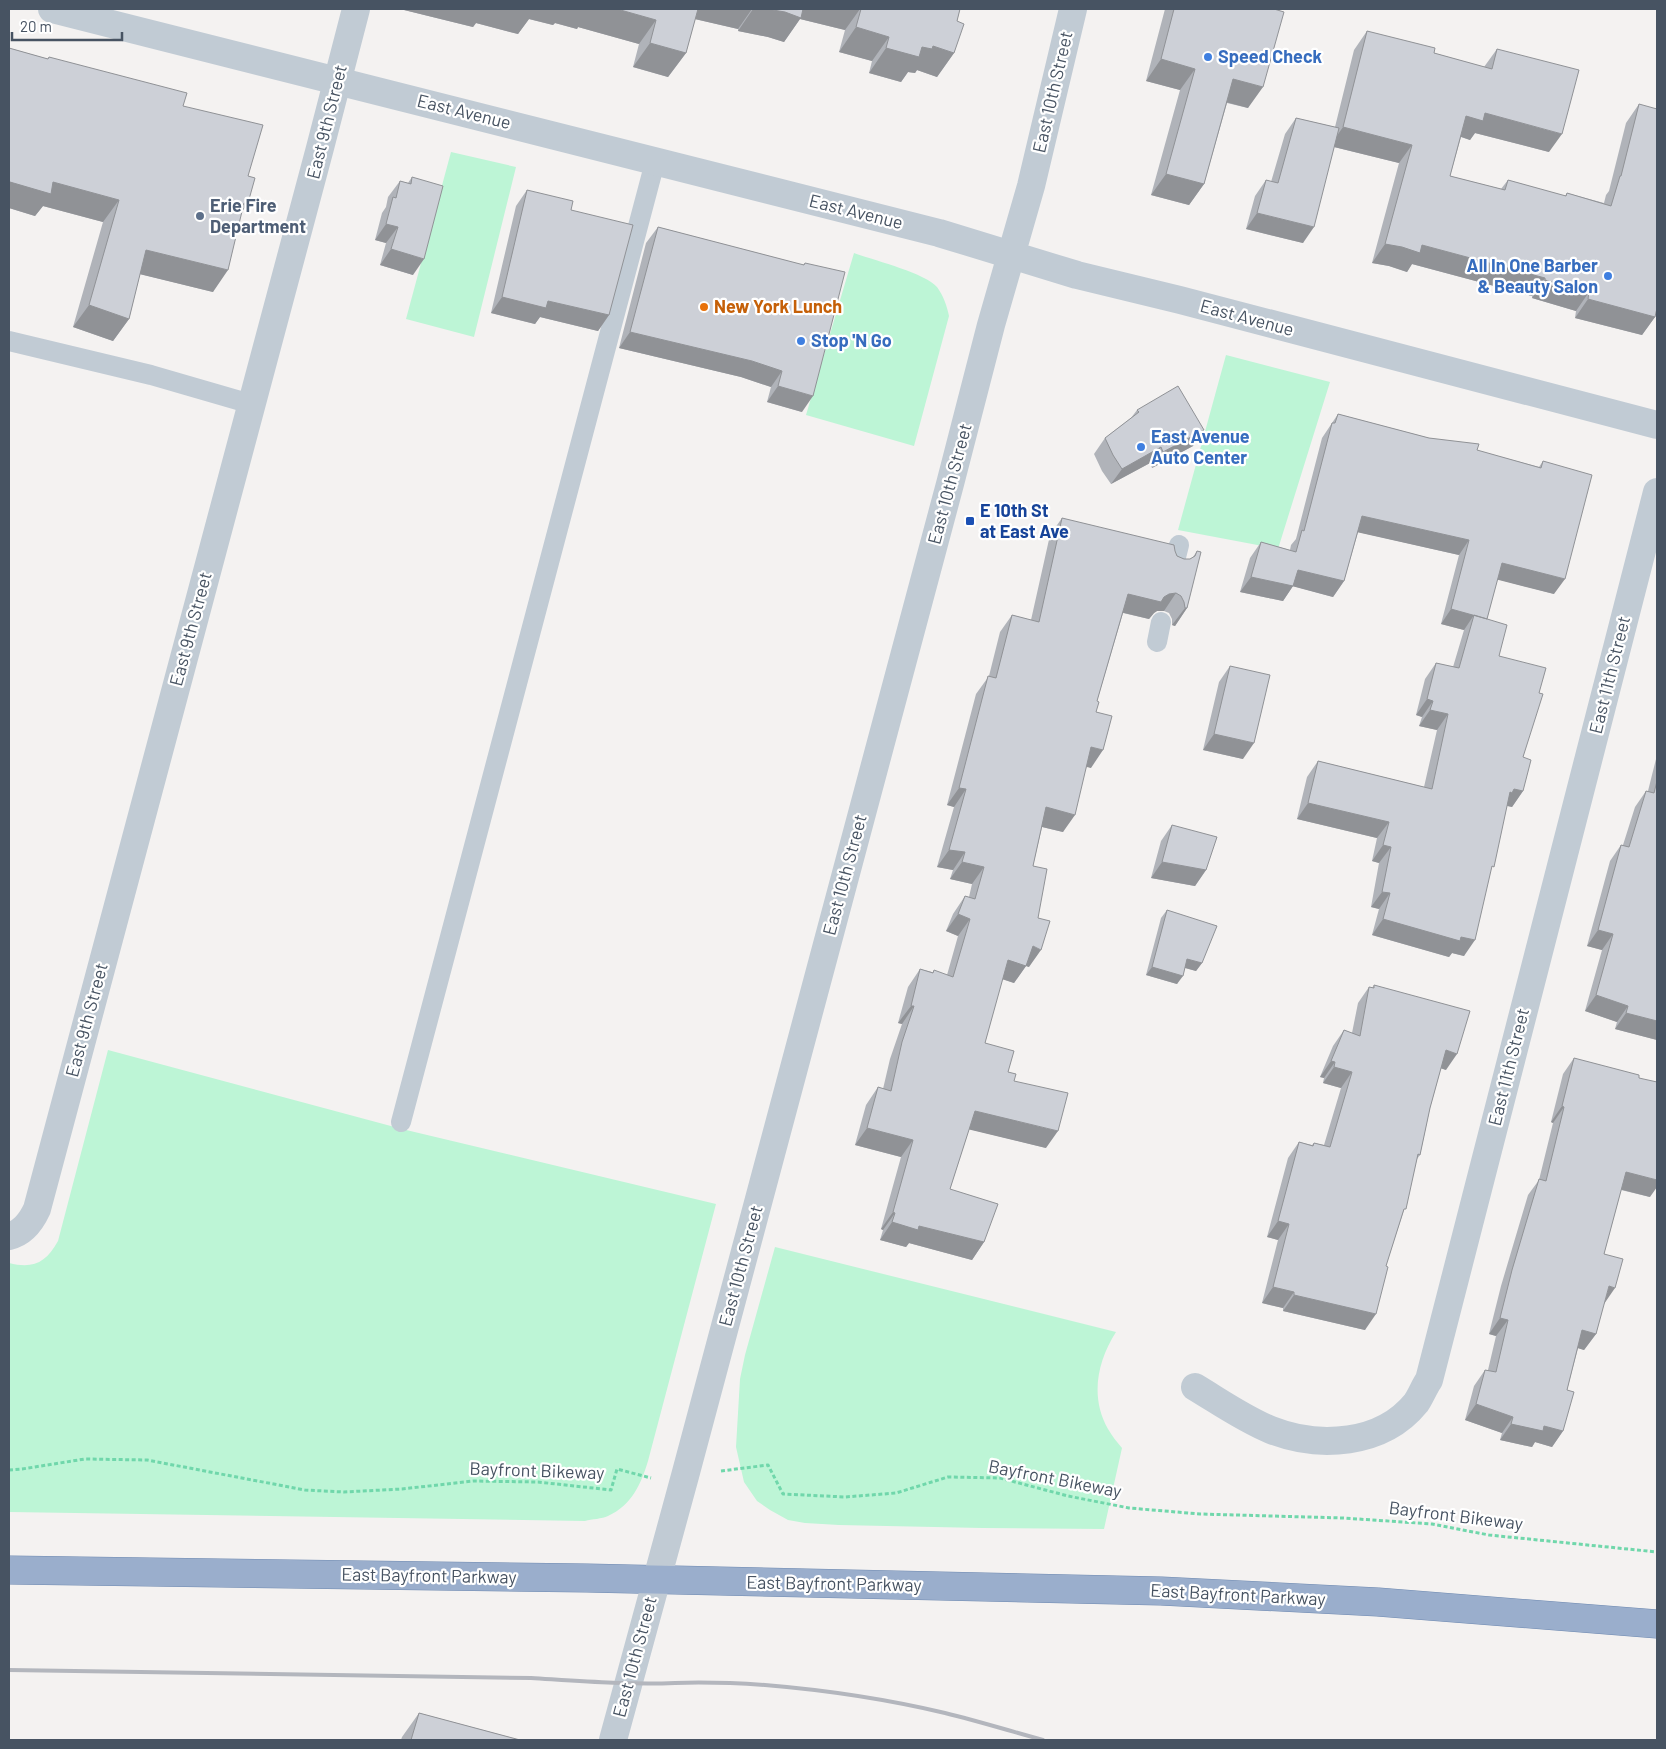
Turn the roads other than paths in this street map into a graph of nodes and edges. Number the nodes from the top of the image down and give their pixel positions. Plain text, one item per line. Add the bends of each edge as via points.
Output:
1 (52, 9) edge
2 (356, 9) edge
3 (1073, 9) edge
4 (337, 81) junction
5 (655, 162) junction
6 (1011, 256) junction
7 (9, 340) edge
8 (251, 404) junction
9 (1657, 425) edge
10 (1657, 492) edge
11 (1179, 545) dead end
12 (1174, 565) edge
13 (1161, 622) edge
14 (1157, 642) dead end
15 (401, 1122) dead end
16 (9, 1236) edge
17 (1195, 1387) dead end
18 (9, 1570) edge
19 (656, 1581) junction
20 (1657, 1624) edge
21 (613, 1740) edge

1 - 4 street, East Avenue
2 - 4 street, East 9th Street
3 - 6 street, East 10th Street
4 - 5 street, East Avenue
4 - 8 street, East 9th Street
5 - 6 street, East Avenue via 939,233
5 - 15 lane
6 - 9 street, East Avenue
6 - 19 street, East 10th Street
7 - 8 lane
8 - 16 street, East 9th Street via 37,1210 28,1225
10 - 17 street, East 11th Street via 1429,1380 1416,1403 1396,1422 1374,1434 1342,1441 1305,1439 1272,1430
11 - 12 lane
13 - 14 lane
18 - 19 highway, East Bayfront Parkway
19 - 20 highway, East Bayfront Parkway via 1161,1591 1378,1602
19 - 21 street, East 10th Street

